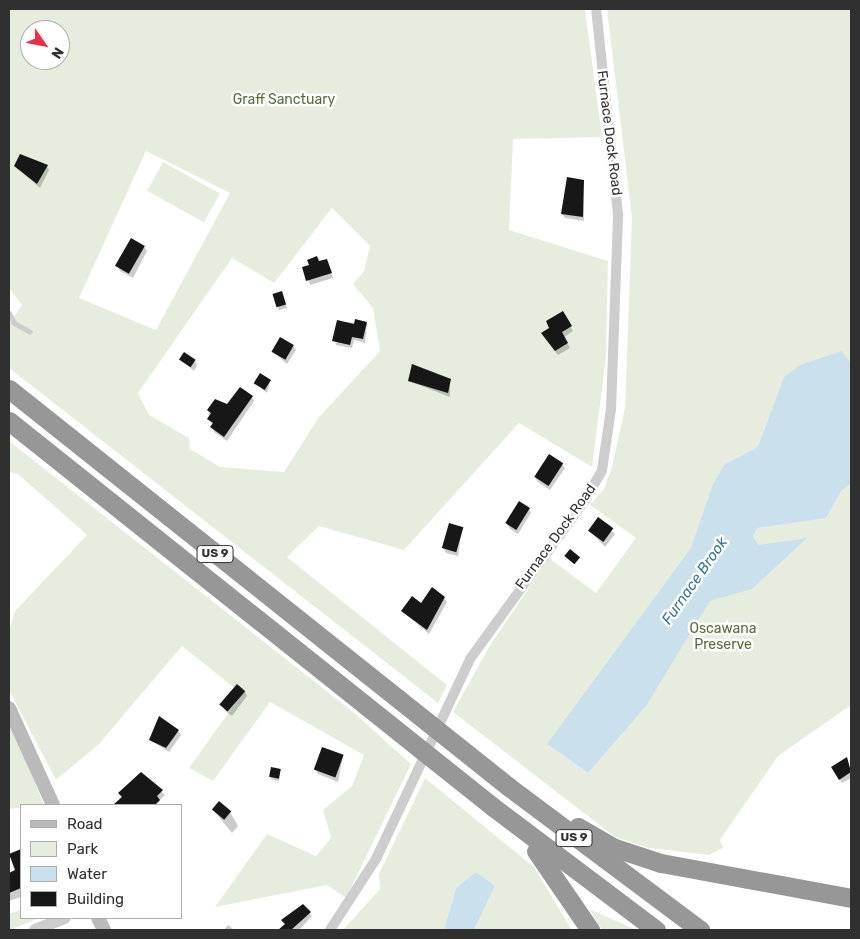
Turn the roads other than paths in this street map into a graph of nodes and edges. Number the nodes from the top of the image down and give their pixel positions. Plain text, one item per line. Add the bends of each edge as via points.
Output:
1 (596, 9) edge
2 (9, 313) edge
3 (30, 332) dead end
4 (9, 389) edge
5 (9, 420) edge
6 (9, 708) edge
7 (451, 741) junction
8 (440, 765) junction
9 (53, 804) edge
10 (851, 898) edge
11 (62, 919) edge
12 (35, 930) edge
13 (330, 930) edge
14 (590, 930) edge
15 (656, 930) edge
16 (700, 930) edge

1 - 13 street, Furnace Dock Road via 618,214 611,409 602,470 585,500 470,659 376,859
2 - 3 lane via 14,323
4 - 7 highway, US 9
5 - 8 highway, US 9
6 - 9 main road
7 - 10 highway via 621,851 681,868
7 - 16 highway, US 9
8 - 14 highway via 546,862
8 - 15 highway, US 9
11 - 12 street

